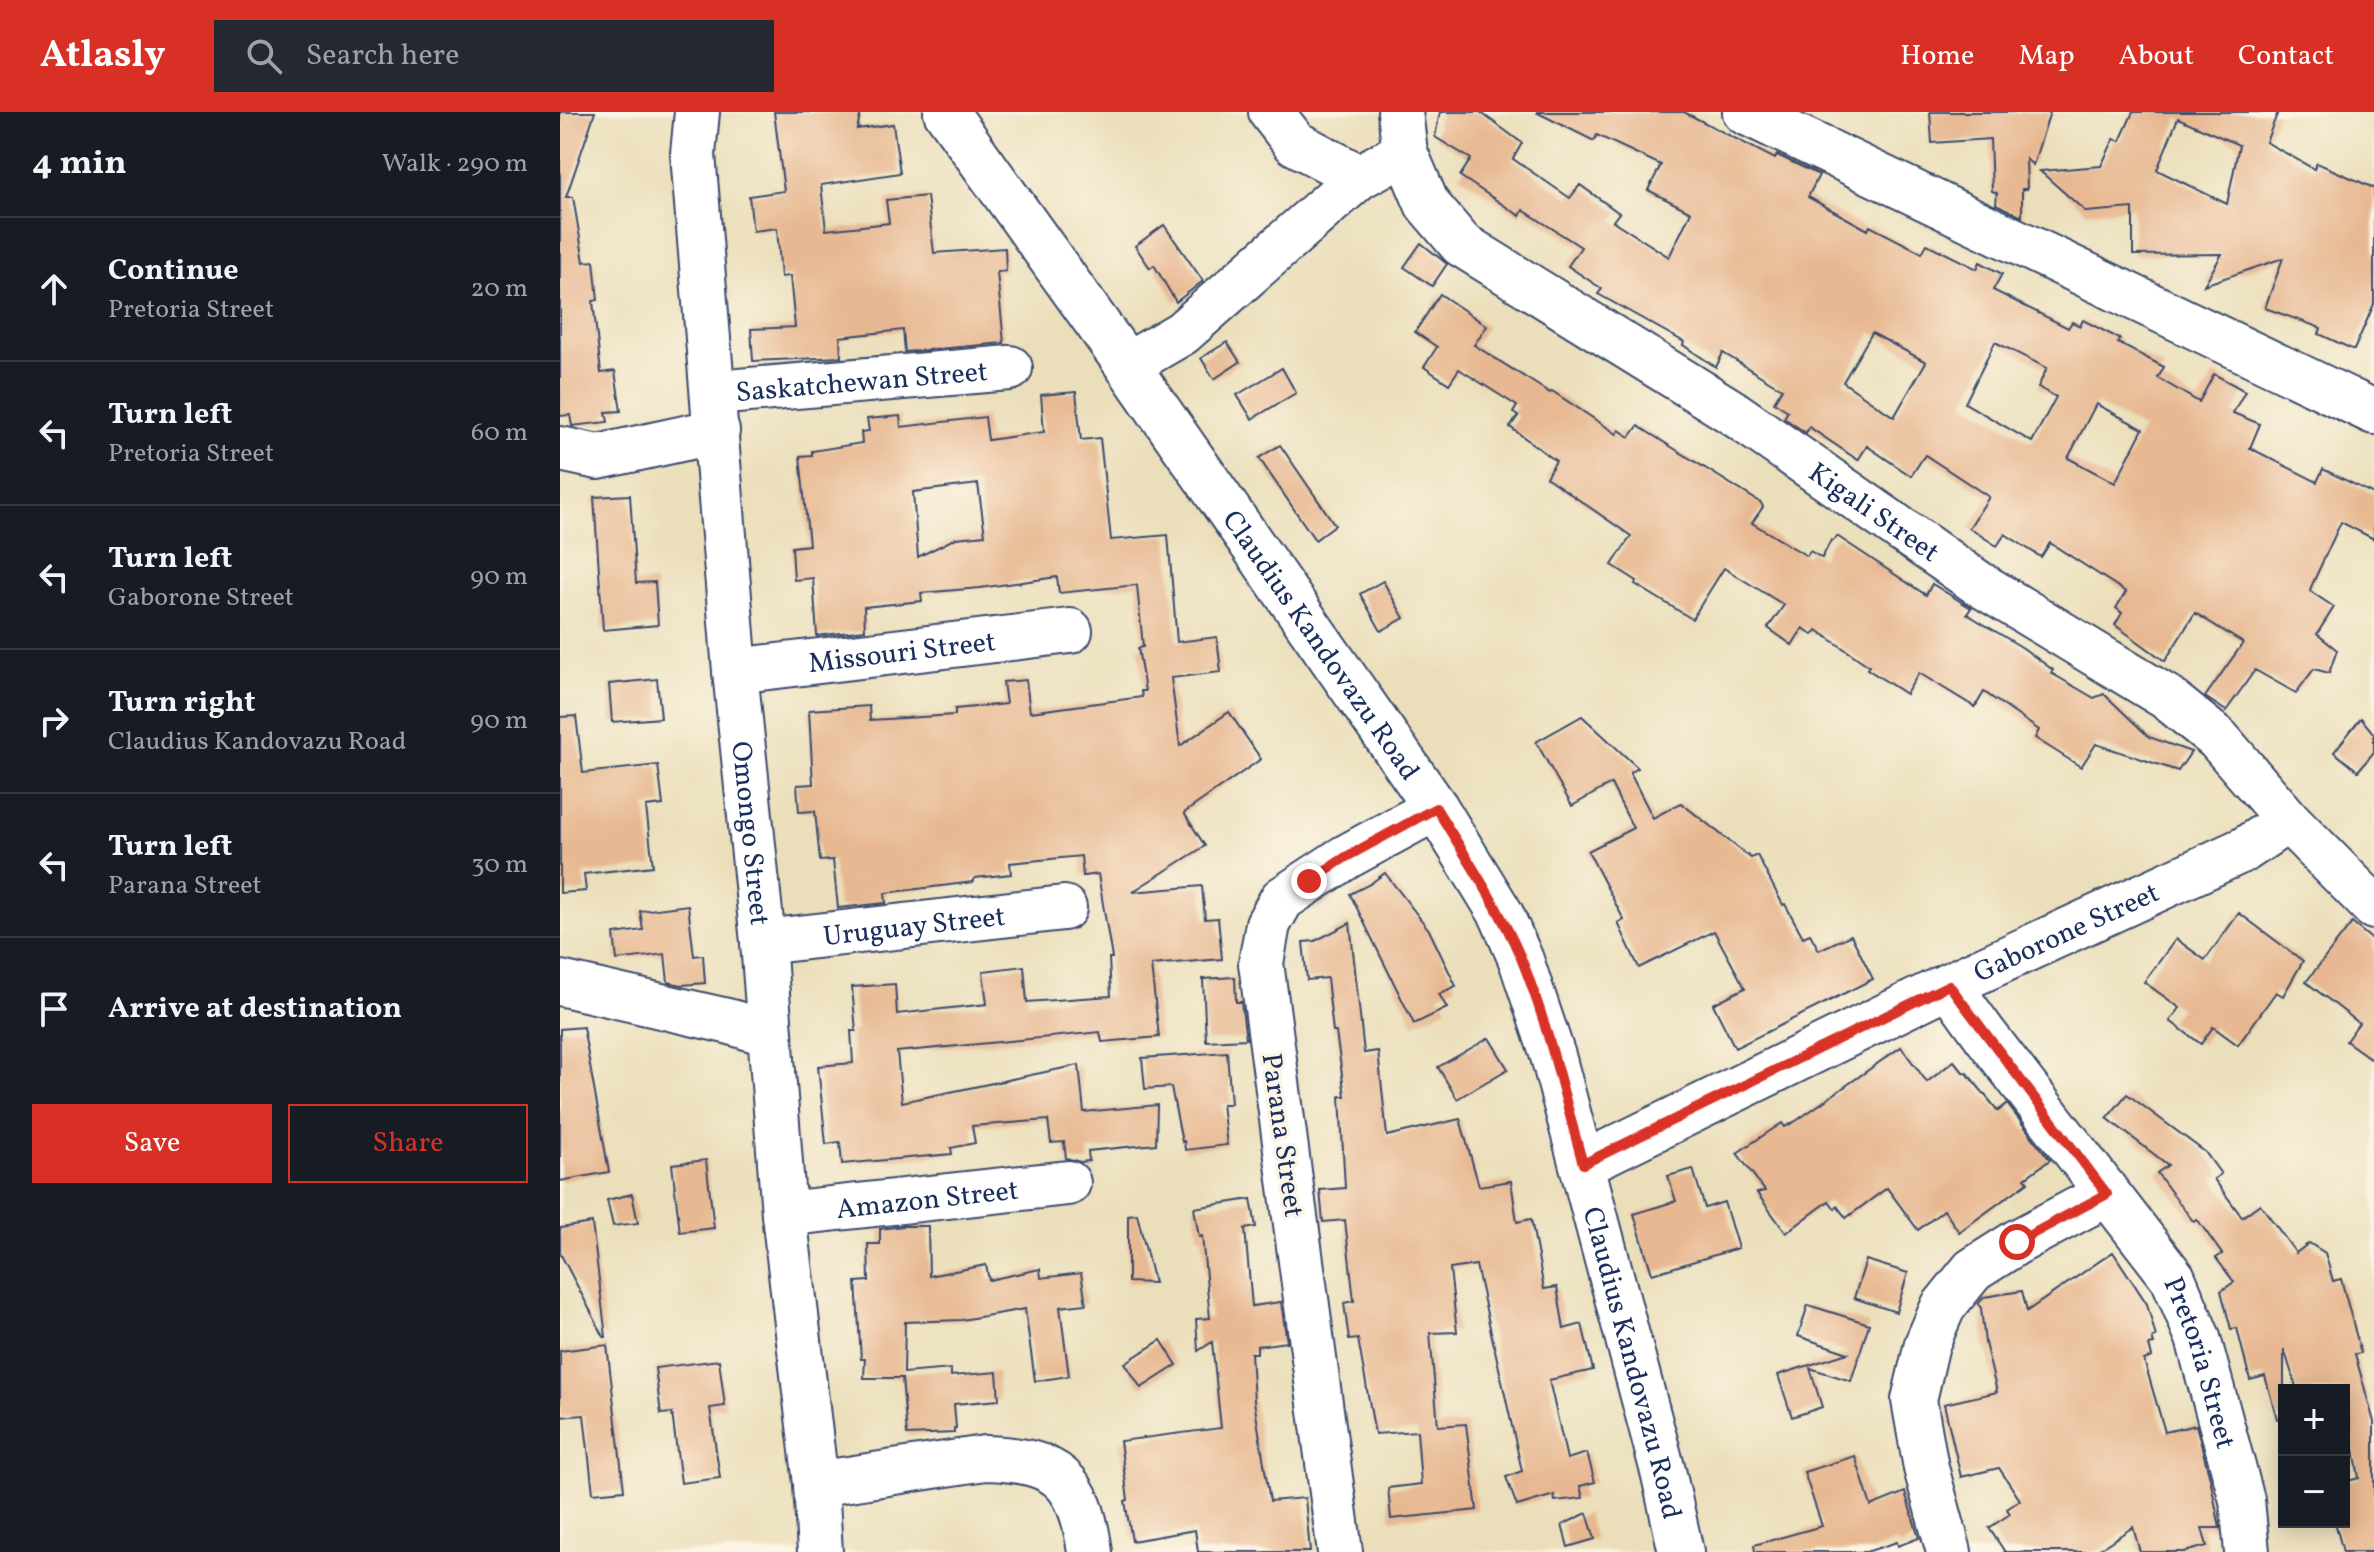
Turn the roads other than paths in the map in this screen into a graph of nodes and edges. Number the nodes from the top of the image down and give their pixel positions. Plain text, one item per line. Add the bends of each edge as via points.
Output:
1 (697, 112) edge
2 (946, 112) edge
3 (1271, 112) edge
4 (1745, 112) edge
5 (1403, 132) edge
6 (1359, 177) junction
7 (1127, 365) junction
8 (1010, 368) dead end
9 (715, 412) junction
10 (2374, 412) edge
11 (560, 449) edge
12 (1070, 631) dead end
13 (735, 671) junction
14 (1436, 808) junction
15 (2288, 820) junction
16 (2374, 907) edge
17 (1064, 908) dead end
18 (763, 942) junction
19 (560, 983) edge
20 (1949, 985) junction
21 (769, 1034) junction
22 (1583, 1164) junction
23 (1068, 1183) dead end
24 (2107, 1194) junction
25 (784, 1214) junction
26 (816, 1484) junction
27 (820, 1552) edge
28 (1090, 1552) edge
29 (1340, 1552) edge
30 (1681, 1552) edge
31 (1949, 1552) edge
32 (2247, 1552) edge

1 - 9 street, Omongo Street via 693,154
2 - 7 street, Claudius Kandovazu Road
3 - 6 street via 1295,143
4 - 10 street
5 - 6 street
5 - 15 street, Kigali Street via 1427,204 1461,244 1732,412 1978,583 2166,697 2218,739
6 - 7 street via 1182,333
7 - 14 street, Claudius Kandovazu Road
8 - 9 street, Saskatchewan Street
9 - 11 street, Saskatchewan Street via 598,457
9 - 13 street, Omongo Street
12 - 13 street, Missouri Street
13 - 18 street, Omongo Street
14 - 22 street, Claudius Kandovazu Road via 1501,914 1521,960
14 - 29 street, Parana Street via 1282,899 1268,924 1261,963
15 - 16 street, Kigali Street
15 - 20 street, Gaborone Street via 2245,849
17 - 18 street, Uruguay Street
18 - 21 street, Omongo Street
19 - 21 street
20 - 22 street, Gaborone Street
20 - 24 street, Pretoria Street
21 - 25 street, Omongo Street
22 - 30 street, Claudius Kandovazu Road
23 - 25 street, Amazon Street
24 - 31 street via 1973,1270 1943,1307 1927,1344 1914,1400
24 - 32 street, Pretoria Street via 2173,1278 2198,1338 2242,1500
25 - 26 street, Omongo Street
26 - 27 street, Omongo Street
26 - 28 street via 985,1458 1037,1464 1057,1473 1074,1492

